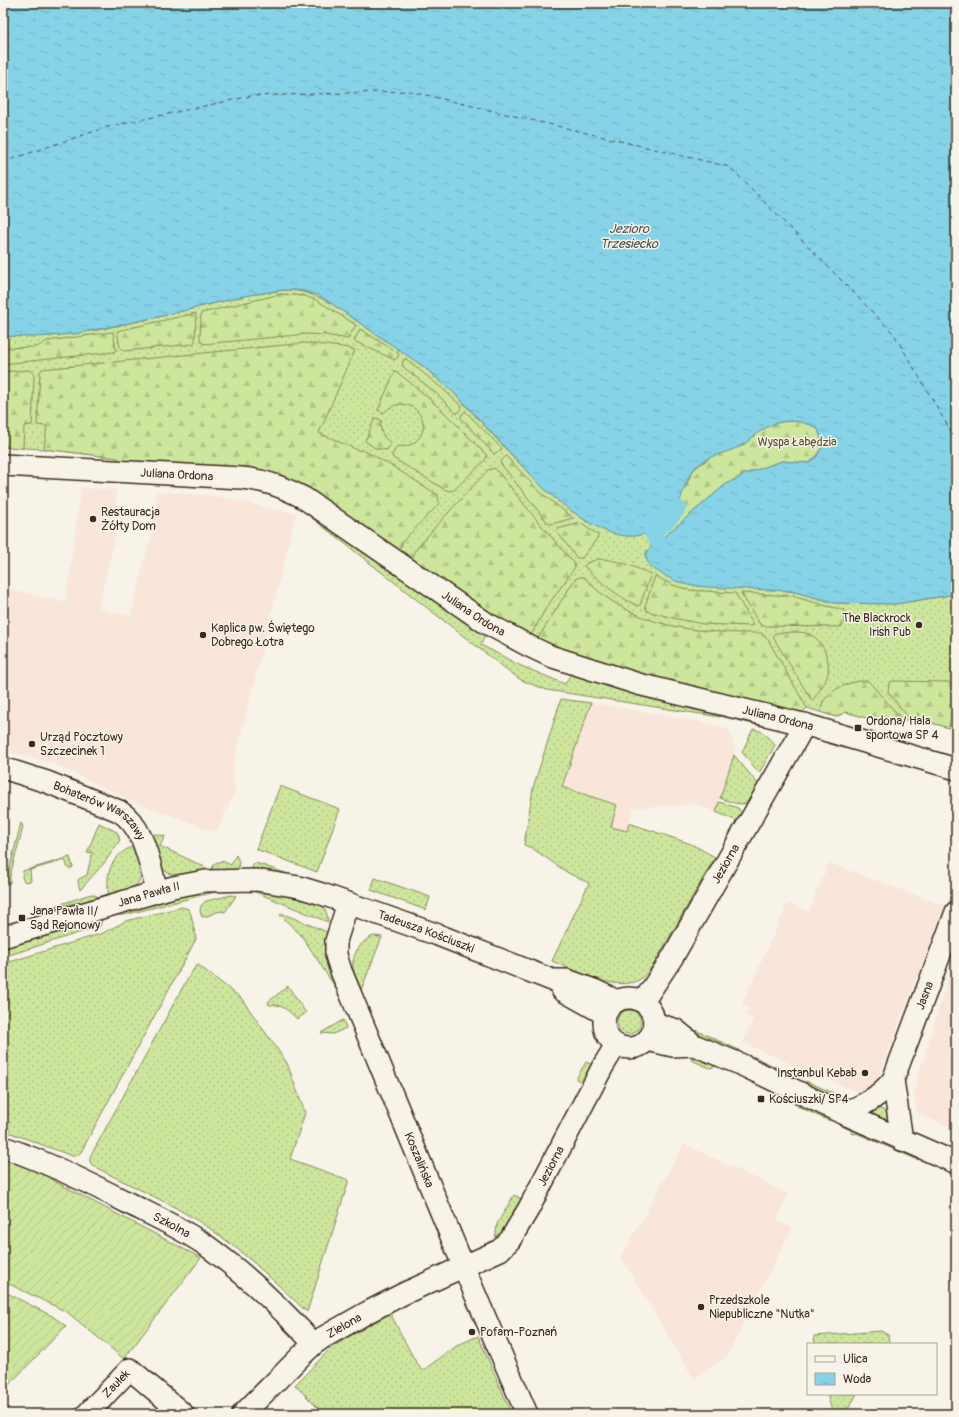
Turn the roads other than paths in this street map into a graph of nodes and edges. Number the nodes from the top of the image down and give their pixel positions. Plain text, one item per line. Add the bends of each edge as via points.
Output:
1 (3, 466) edge
2 (805, 724) junction
3 (3, 768) edge
4 (956, 769) edge
5 (299, 887) joint
6 (157, 891) junction
7 (348, 903) junction
8 (956, 912) edge
9 (3, 936) edge
10 (643, 1002) junction
11 (611, 1007) junction
12 (651, 1032) junction
13 (616, 1044) junction
14 (893, 1080) junction
15 (842, 1113) junction
16 (902, 1140) junction
17 (3, 1147) edge
18 (956, 1163) edge
19 (464, 1266) junction
20 (314, 1344) junction
21 (87, 1414) edge
22 (183, 1414) edge
23 (243, 1414) edge
24 (527, 1414) edge

1 - 2 street, Juliana Ordona via 265,481 304,498 486,623 550,656 638,684
2 - 4 street, Juliana Ordona
2 - 10 street, Jeziorna via 672,958
3 - 6 street, Bohaterów Warszawy via 47,782 126,816 132,821 140,836
5 - 6 street, Jana Pawła II via 235,879 205,881
5 - 7 street, Tadeusza Kościuszki
6 - 9 street, Jana Pawła II
7 - 11 street, Tadeusza Kościuszki via 552,980 567,980 594,990
7 - 19 street, Koszalińska via 336,941 336,955 363,1026
8 - 14 street, Jasna
10 - 11 street via 635,998 626,998
10 - 12 street via 653,1015
11 - 13 street via 604,1022 605,1031
12 - 13 street via 641,1045 633,1048 624,1048
12 - 15 street via 673,1046 694,1045 740,1064
13 - 19 street, Jeziorna via 510,1240 500,1250
14 - 15 street, Jasna via 874,1099
14 - 16 street, Jasna
15 - 16 street
16 - 18 street
17 - 20 street, Szkolna via 68,1172 206,1246 239,1272
19 - 20 street, Zielona via 368,1312
19 - 24 street, Koszalińska
20 - 23 street, Zielona
21 - 22 street, Zaułek via 130,1369

